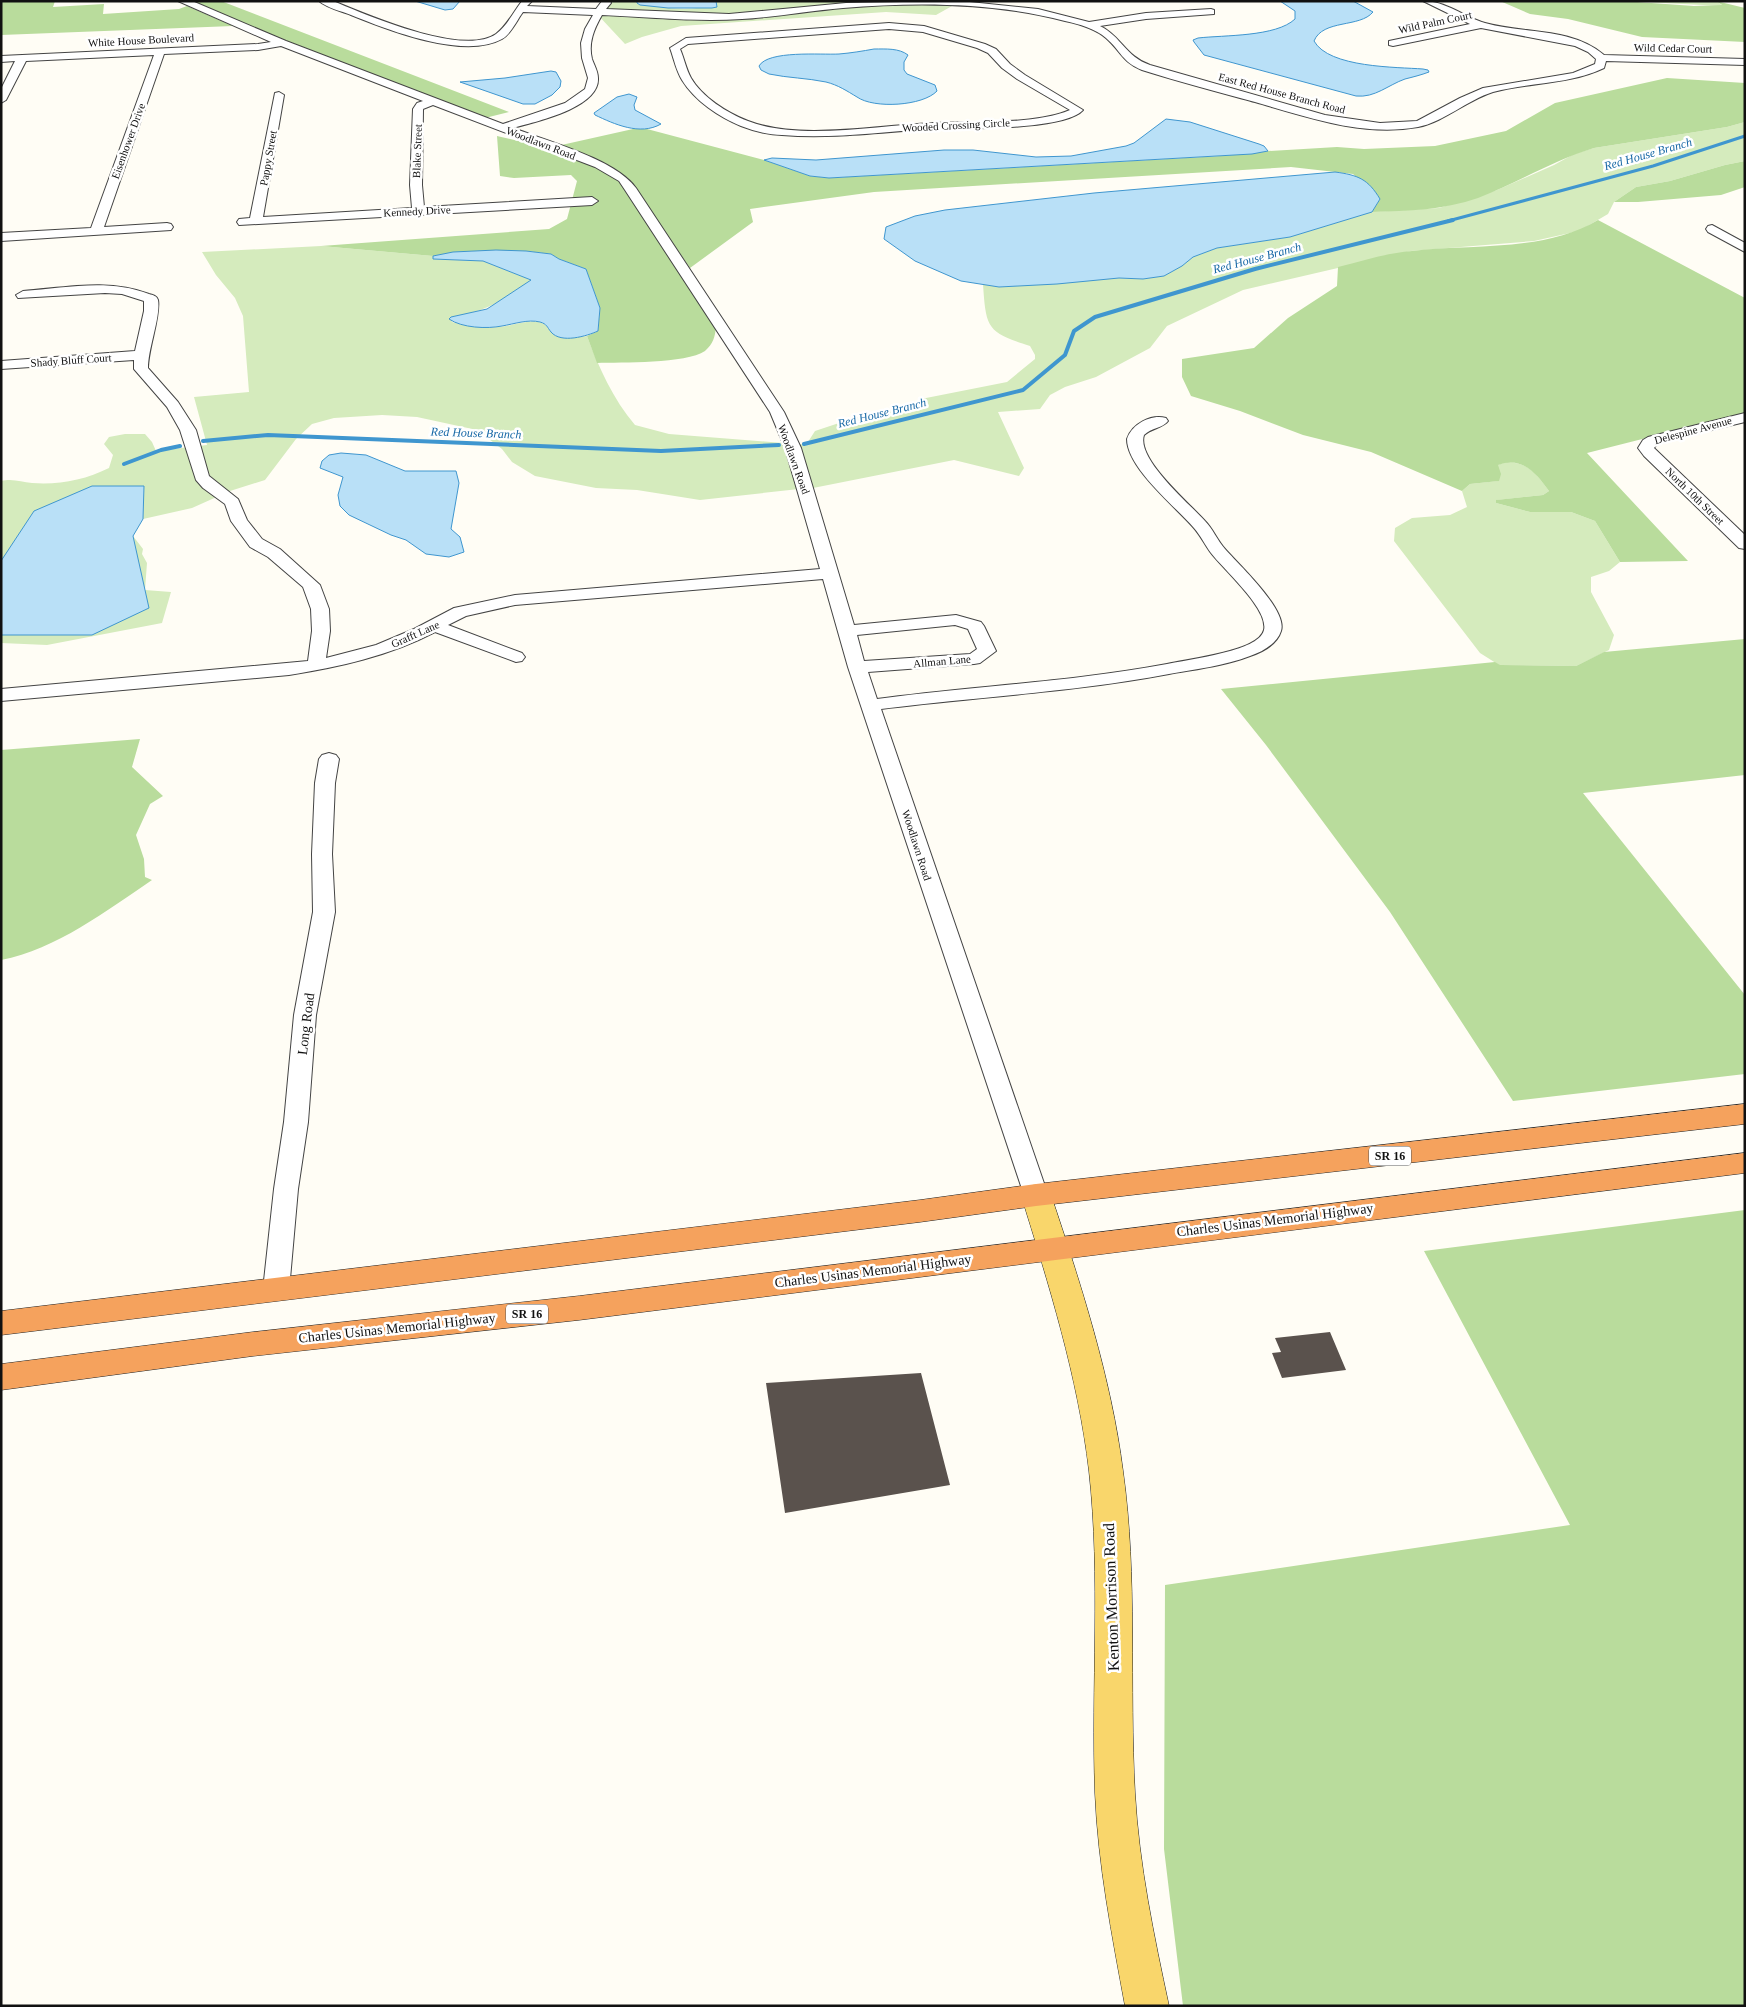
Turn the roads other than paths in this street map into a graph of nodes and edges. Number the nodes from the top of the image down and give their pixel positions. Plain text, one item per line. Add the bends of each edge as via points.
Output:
1 (183, 1) edge
2 (324, 1) edge
3 (527, 1) edge
4 (608, 1) edge
5 (1024, 1) edge
6 (1428, 1) edge
7 (1014, 7) junction
8 (518, 11) junction
9 (1211, 12) dead end
10 (599, 13) junction
11 (771, 15) junction
12 (758, 16) junction
13 (1087, 25) junction
14 (1481, 25) junction
15 (790, 32) junction
16 (778, 34) junction
17 (282, 43) junction
18 (1394, 43) dead end
19 (160, 52) junction
20 (22, 58) junction
21 (1601, 58) junction
22 (1, 60) edge
23 (1745, 62) edge
24 (279, 95) dead end
25 (1, 100) edge
26 (433, 102) junction
27 (502, 128) junction
28 (592, 201) dead end
29 (418, 211) junction
30 (256, 221) junction
31 (243, 222) dead end
32 (167, 227) dead end
33 (1712, 229) dead end
34 (96, 231) junction
35 (1, 237) edge
36 (1745, 248) edge
37 (23, 295) dead end
38 (140, 355) junction
39 (1, 365) edge
40 (1745, 417) edge
41 (1160, 421) dead end
42 (1646, 448) joint
43 (1745, 544) edge
44 (829, 572) junction
45 (434, 626) junction
46 (847, 631) junction
47 (516, 657) dead end
48 (316, 666) junction
49 (857, 667) junction
50 (1, 695) edge
51 (871, 705) junction
52 (329, 759) dead end
53 (1745, 1114) edge
54 (1745, 1149) edge
55 (1745, 1163) edge
56 (1036, 1195) junction
57 (1359, 1210) junction
58 (1053, 1249) junction
59 (276, 1290) junction
60 (1, 1322) edge
61 (1, 1377) edge
62 (1147, 2006) edge

1 - 17 street, Woodlawn Road
2 - 8 street via 433,40 478,45 500,36
3 - 8 street
4 - 10 street
5 - 7 street
6 - 14 street
7 - 11 street, East Red House Branch Road via 884,3
7 - 13 street, East Red House Branch Road
8 - 10 street, East Red House Branch Road
9 - 13 street via 1146,16
10 - 12 street, East Red House Branch Road
10 - 27 street via 587,35 585,49 593,80 591,88 573,104
11 - 12 street, East Red House Branch Road
11 - 15 street
12 - 16 street
13 - 21 street, East Red House Branch Road via 1107,34 1136,63 1328,120 1360,126 1420,123 1491,89 1589,72 1600,66
14 - 18 street, Wild Palm Court
14 - 21 street via 1578,44 1595,51
15 - 16 street, Wooded Crossing Circle
15 - 16 street, Wooded Crossing Circle via 889,26 947,34 992,52 1021,77 1078,110 1071,115 1021,122 779,132 728,116 697,91 681,68 675,48 686,41
17 - 19 street, White House Boulevard
17 - 26 street, Woodlawn Road
19 - 20 street, White House Boulevard
19 - 34 street, Eisenhower Drive
20 - 22 street, White House Boulevard
20 - 25 street
21 - 23 street, Wild Cedar Court
24 - 30 street, Pappy Street
26 - 27 street, Woodlawn Road
26 - 29 street, Blake Street via 418,109
27 - 44 street, Woodlawn Road via 600,165 623,179 630,188 777,412 802,476
28 - 29 street, Kennedy Drive
29 - 30 street, Kennedy Drive
30 - 31 street, Kennedy Drive
32 - 34 street
33 - 36 street
34 - 35 street
37 - 38 street via 110,290 144,296 151,300 151,311
38 - 39 street, Shady Bluff Court
38 - 48 street via 141,369 173,405 188,430 202,476 208,485 232,502 239,521 256,543 274,553 311,585 320,609 321,631
40 - 42 street, Delespine Avenue via 1653,440
41 - 51 street via 1138,431 1134,443 1137,452 1164,488 1208,534 1269,612 1274,626 1263,643 1236,654 1125,677
42 - 43 street, North 10th Street
44 - 45 street, Grafft Lane via 515,600 460,612
44 - 46 street, Woodlawn Road
45 - 47 street
45 - 48 street, Grafft Lane via 382,649
46 - 49 street, Woodlawn Road
46 - 49 street, Allman Lane via 956,620 974,626 987,651 974,659
48 - 50 street, Grafft Lane
49 - 51 street, Woodlawn Road
51 - 56 street, Woodlawn Road
52 - 59 street, Long Road via 322,854 324,912 305,1015
53 - 56 highway, SR 16
54 - 57 highway via 1474,1182
55 - 57 highway, Charles Usinas Memorial Highway / SR 16
56 - 58 main road, Kenton Morrison Road
56 - 59 highway, SR 16
57 - 58 highway, Charles Usinas Memorial Highway / SR 16
58 - 61 highway, Charles Usinas Memorial Highway / SR 16
58 - 62 main road, Kenton Morrison Road via 1093,1397 1106,1471 1114,1620 1115,1793 1130,1926
59 - 60 highway, SR 16

